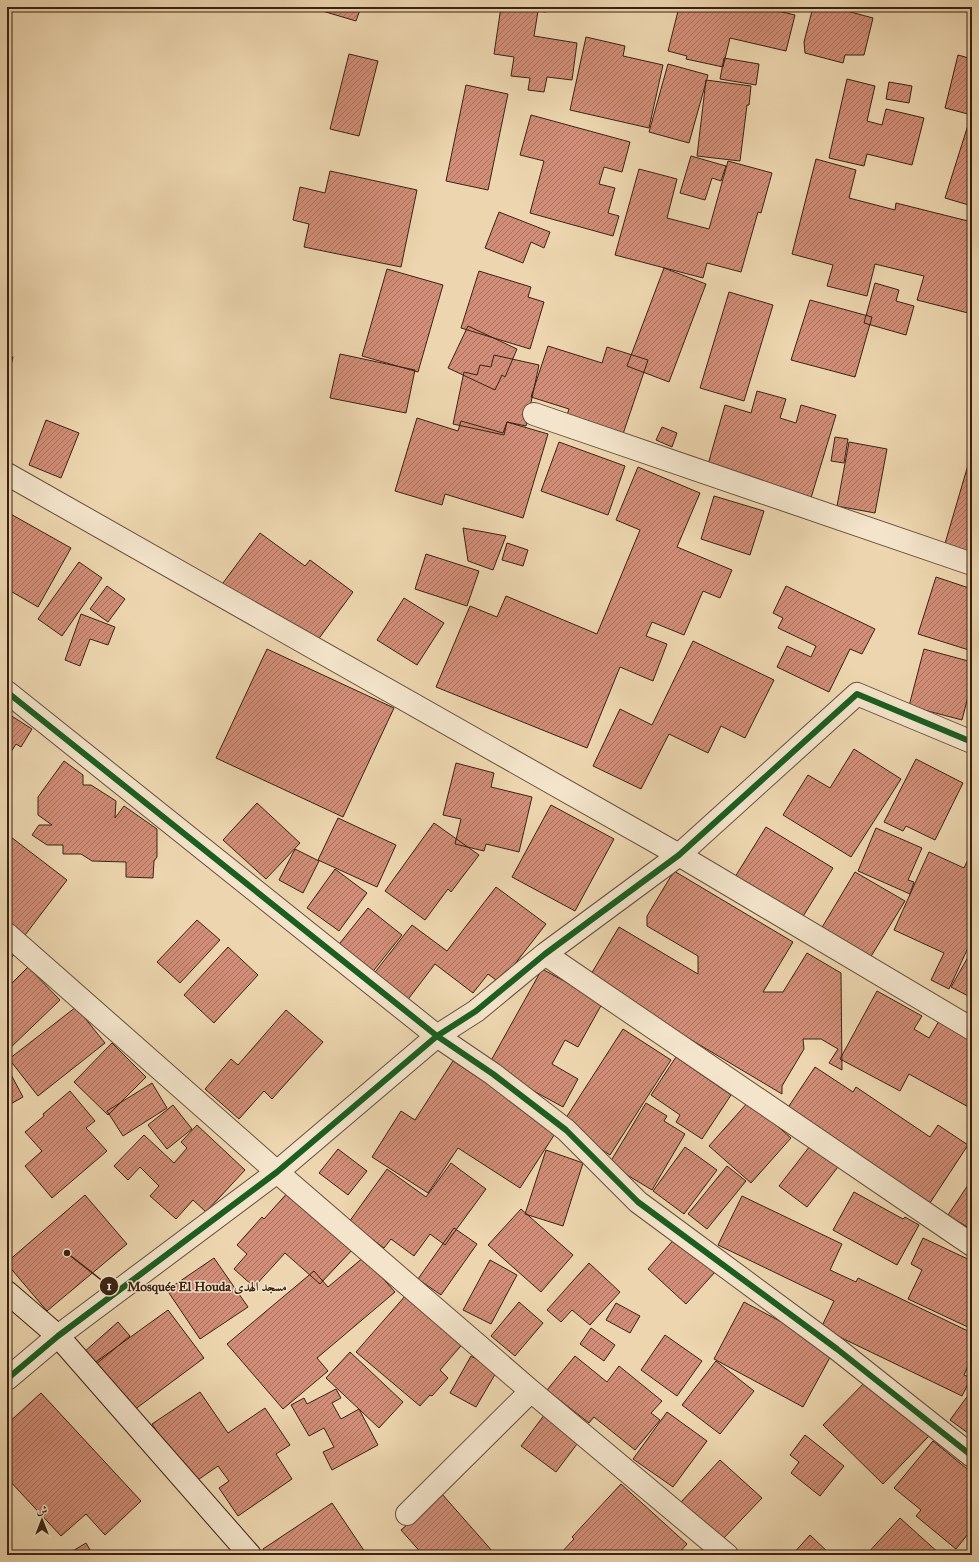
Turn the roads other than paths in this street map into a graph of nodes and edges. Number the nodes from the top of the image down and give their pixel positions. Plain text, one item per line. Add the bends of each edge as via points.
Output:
1 (534, 414) dead end
2 (7, 474) edge
3 (972, 564) edge
4 (7, 692) edge
5 (972, 742) edge
6 (679, 856) junction
7 (7, 934) edge
8 (545, 954) junction
9 (972, 1029) edge
10 (438, 1036) junction
11 (277, 1172) junction
12 (972, 1245) edge
13 (7, 1292) edge
14 (58, 1336) junction
15 (7, 1379) edge
16 (531, 1390) junction
17 (972, 1456) edge
18 (407, 1514) dead end
19 (250, 1555) edge
20 (727, 1555) edge

1 - 3 street
2 - 6 street
4 - 10 street
5 - 6 street via 857,694
6 - 8 street
6 - 9 street
7 - 11 street
8 - 10 street via 476,1011
8 - 12 street
10 - 11 street
10 - 17 street via 566,1130 638,1202 837,1349
11 - 14 street
11 - 16 street
13 - 14 street
14 - 15 street
14 - 19 street
16 - 18 street
16 - 20 street

